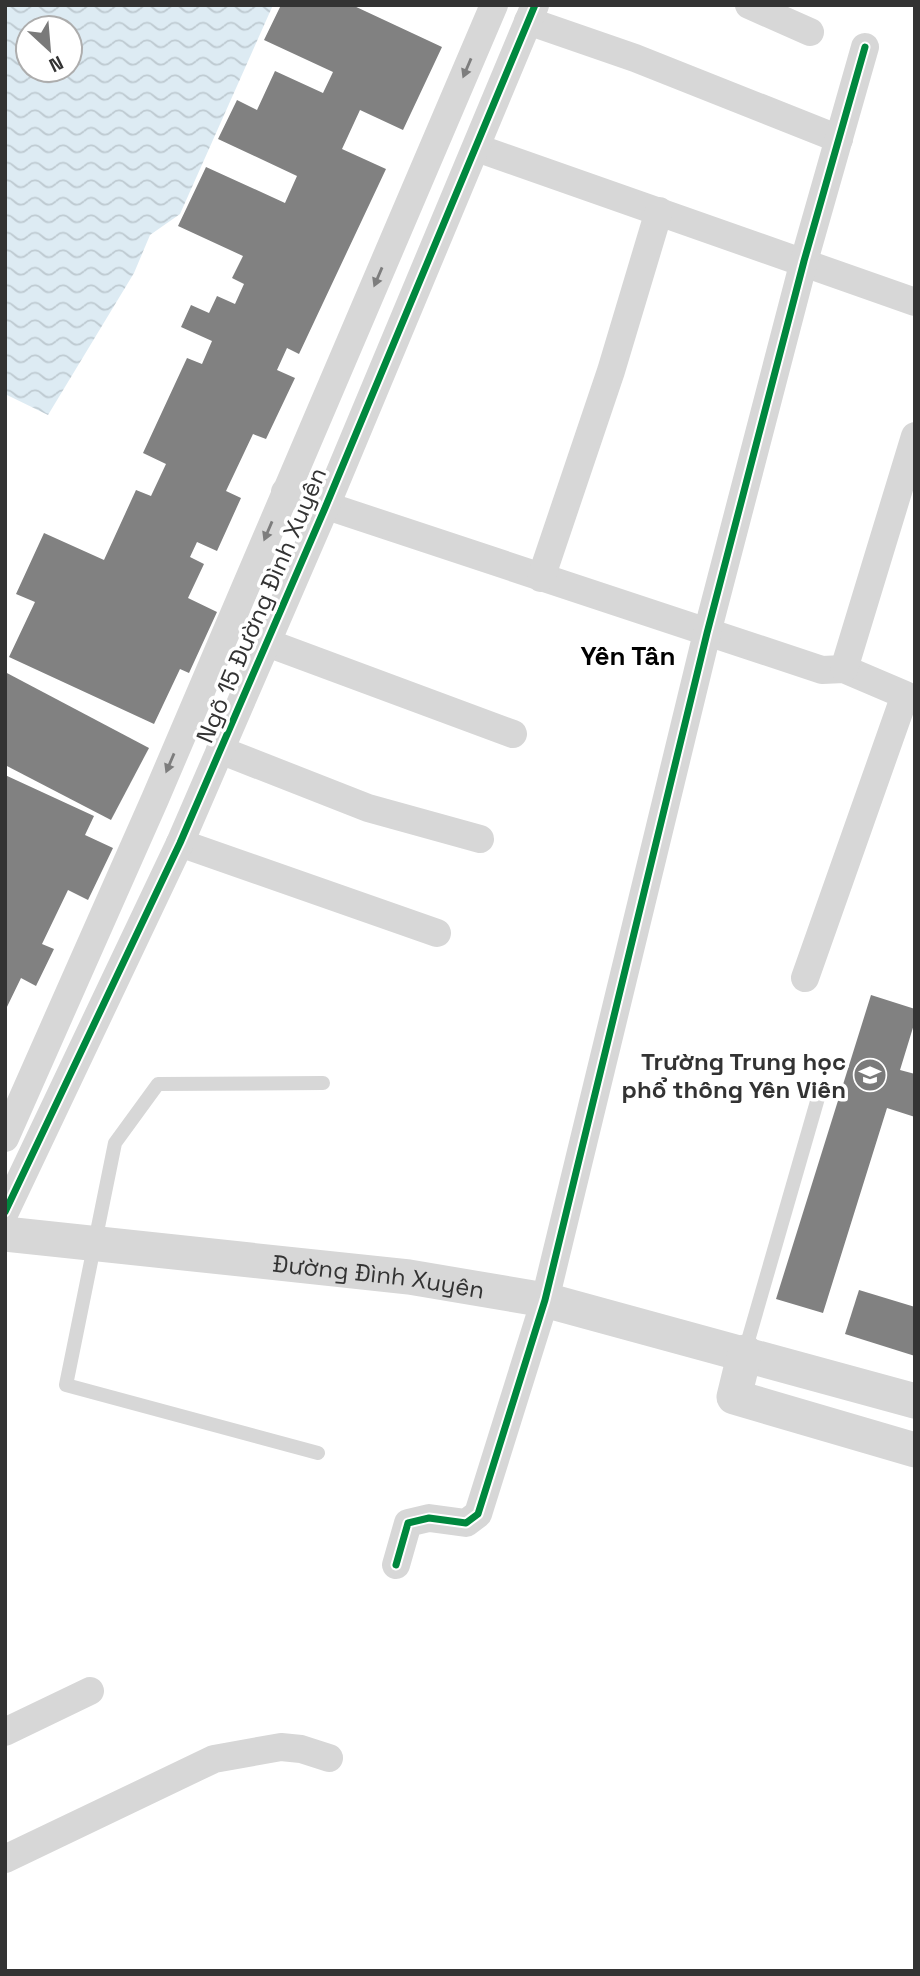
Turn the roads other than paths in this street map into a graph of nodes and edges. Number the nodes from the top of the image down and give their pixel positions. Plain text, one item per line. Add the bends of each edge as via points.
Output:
1 (494, 5) edge
2 (749, 5) edge
3 (531, 13) edge
4 (810, 32) dead end
5 (865, 47) dead end
6 (839, 139) junction
7 (477, 148) junction
8 (659, 211) junction
9 (804, 261) junction
10 (915, 302) edge
11 (915, 436) edge
12 (285, 492) junction
13 (325, 508) junction
14 (541, 578) junction
15 (707, 633) junction
16 (265, 642) junction
17 (844, 670) junction
18 (513, 734) dead end
19 (220, 750) junction
20 (480, 838) dead end
21 (180, 843) junction
22 (437, 933) dead end
23 (805, 978) dead end
24 (323, 1083) dead end
25 (820, 1091) dead end
26 (5, 1138) edge
27 (5, 1212) edge
28 (5, 1234) edge
29 (93, 1245) junction
30 (545, 1300) junction
31 (744, 1352) junction
32 (915, 1401) edge
33 (915, 1450) edge
34 (318, 1452) dead end
35 (396, 1565) dead end
36 (90, 1691) dead end
37 (5, 1732) edge
38 (329, 1758) dead end
39 (5, 1859) edge

1 -> 12 street, Ngõ 15 Đường Đình Xuyên
2 - 4 street
3 - 6 street
3 - 7 street, Ngõ 15 Đường Đình Xuyên
5 - 6 street
6 - 9 street
7 - 8 street
7 - 13 street, Ngõ 15 Đường Đình Xuyên
8 - 9 street
8 - 14 street
9 - 10 street
9 - 15 street
11 - 17 street
12 - 13 street
12 -> 26 street, Ngõ 15 Đường Đình Xuyên
13 - 14 street
13 - 16 street, Ngõ 15 Đường Đình Xuyên
14 - 15 street
15 - 17 street via 822,670
15 - 30 street
16 - 18 street
16 - 19 street, Ngõ 15 Đường Đình Xuyên
17 - 23 street via 905,695
19 - 20 street via 368,808
19 - 21 street, Ngõ 15 Đường Đình Xuyên
21 - 22 street
21 - 27 street, Ngõ 15 Đường Đình Xuyên
24 - 29 lane via 158,1084 115,1143
25 - 31 lane
28 - 29 street, Đường Đình Xuyên
29 - 30 street, Đường Đình Xuyên via 409,1277
29 - 34 lane via 66,1385
30 - 31 street, Đường Đình Xuyên
30 - 35 street via 478,1514 466,1523 429,1518 408,1523
31 - 32 street, Đường Đình Xuyên
31 - 33 street via 734,1397
36 - 37 street
38 - 39 street via 281,1747 214,1759

